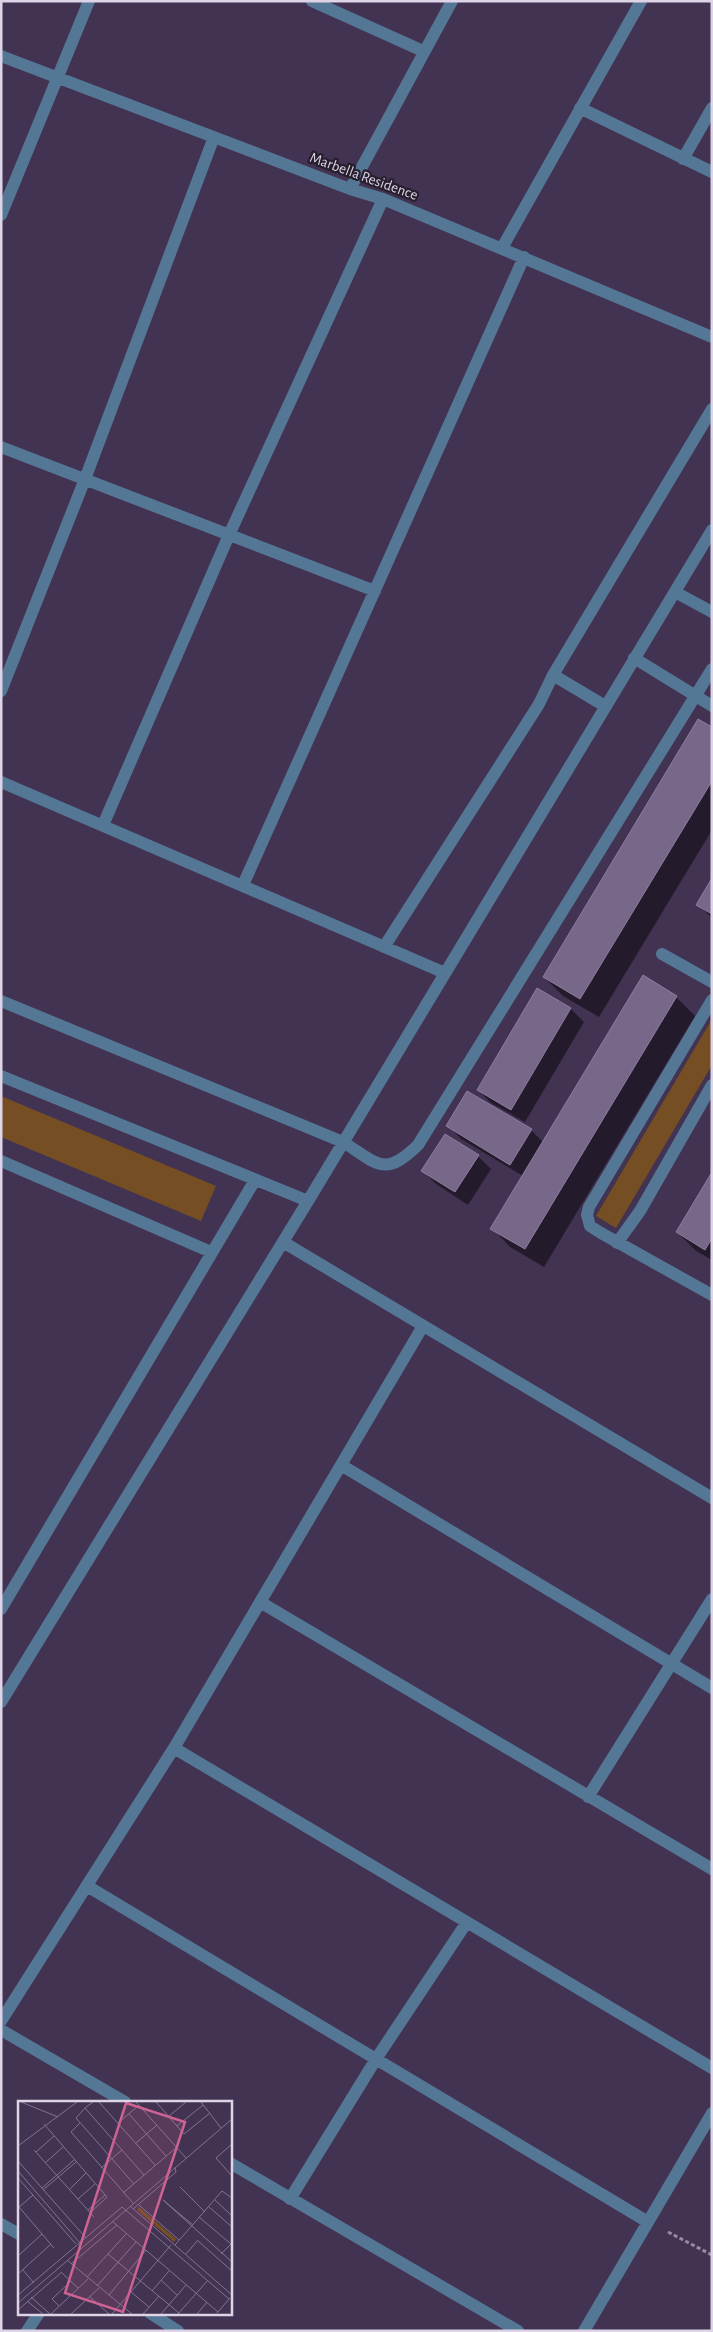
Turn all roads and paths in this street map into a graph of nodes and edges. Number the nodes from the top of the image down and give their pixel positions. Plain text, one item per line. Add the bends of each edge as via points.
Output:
1 (89, 1) edge
2 (312, 1) edge
3 (452, 1) edge
4 (641, 1) edge
5 (424, 52) junction
6 (1, 56) edge
7 (56, 78) junction
8 (580, 108) junction
9 (712, 108) edge
10 (214, 137) junction
11 (683, 159) junction
12 (712, 172) edge
13 (350, 189) junction
14 (383, 199) junction
15 (1, 214) edge
16 (502, 248) junction
17 (524, 257) junction
18 (712, 337) edge
19 (712, 409) edge
20 (1, 446) edge
21 (85, 479) junction
22 (712, 530) edge
23 (229, 535) junction
24 (375, 591) junction
25 (676, 592) junction
26 (712, 612) edge
27 (634, 658) junction
28 (712, 669) edge
29 (553, 675) junction
30 (1, 691) edge
31 (695, 696) junction
32 (605, 706) junction
33 (712, 706) edge
34 (1, 782) edge
35 (103, 825) junction
36 (243, 885) junction
37 (384, 947) junction
38 (662, 954) dead end
39 (445, 973) junction
40 (712, 982) edge
41 (712, 1000) edge
42 (1, 1001) edge
43 (1, 1076) edge
44 (712, 1085) edge
45 (343, 1142) junction
46 (1, 1161) edge
47 (255, 1180) junction
48 (308, 1201) junction
49 (283, 1242) junction
50 (618, 1243) junction
51 (211, 1252) junction
52 (712, 1295) edge
53 (423, 1326) junction
54 (341, 1465) junction
55 (712, 1498) edge
56 (712, 1599) edge
57 (260, 1602) junction
58 (1, 1608) edge
59 (671, 1664) junction
60 (712, 1688) edge
61 (1, 1702) edge
62 (174, 1748) junction
63 (588, 1796) junction
64 (712, 1869) edge
65 (86, 1886) junction
66 (467, 1922) junction
67 (1, 2021) edge
68 (1, 2030) edge
69 (376, 2059) junction
70 (712, 2068) edge
71 (123, 2101) edge
72 (712, 2113) edge
73 (231, 2165) edge
74 (290, 2198) junction
75 (648, 2222) junction
76 (1, 2224) edge
77 (18, 2233) edge
78 (712, 2255) edge
79 (38, 2314) edge
80 (152, 2314) edge
81 (27, 2331) edge
82 (178, 2331) edge
83 (518, 2331) edge
84 (584, 2331) edge

1 - 7 street
2 - 5 street
3 - 5 street
4 - 8 street
5 - 13 street
6 - 7 street, Marbella Residence
7 - 10 street, Marbella Residence
7 - 15 street
8 - 11 street
8 - 16 street
9 - 11 street
10 - 13 street, Marbella Residence
10 - 21 street
11 - 12 street
13 - 14 street, Marbella Residence
14 - 16 street, Marbella Residence
14 - 23 street
16 - 17 street, Marbella Residence
17 - 18 street, Marbella Residence
17 - 24 street
19 - 29 street
20 - 21 street
21 - 23 street
21 - 30 street
22 - 25 street
23 - 24 street
23 - 35 street
24 - 36 street
25 - 26 street
25 - 27 street
27 - 31 street
27 - 32 street
28 - 31 street
29 - 32 street
29 - 37 street via 539,704
31 - 33 street
31 - 45 street via 418,1145 402,1161 388,1165 378,1164
32 - 39 street via 591,735
34 - 35 street
35 - 36 street
36 - 37 street
37 - 39 street
38 - 40 street
39 - 45 street
41 - 50 street via 589,1207 590,1226
42 - 45 street
43 - 47 street
44 - 50 street
45 - 48 street
46 - 51 street
47 - 48 street
47 - 51 street
48 - 49 street
49 - 53 street
49 - 61 street
50 - 52 street
51 - 58 street
53 - 54 street
53 - 55 street
54 - 57 street
54 - 59 street
56 - 59 street
57 - 62 street
57 - 63 street
59 - 60 street
59 - 63 street
62 - 65 street
62 - 66 street
63 - 64 street
65 - 67 street
65 - 69 street
66 - 69 street
66 - 70 street
68 - 71 street
69 - 74 street
69 - 75 street
72 - 75 street
73 - 74 street
74 - 83 street
75 - 78 path
75 - 84 street
76 - 77 street
79 - 81 street
80 - 82 street

